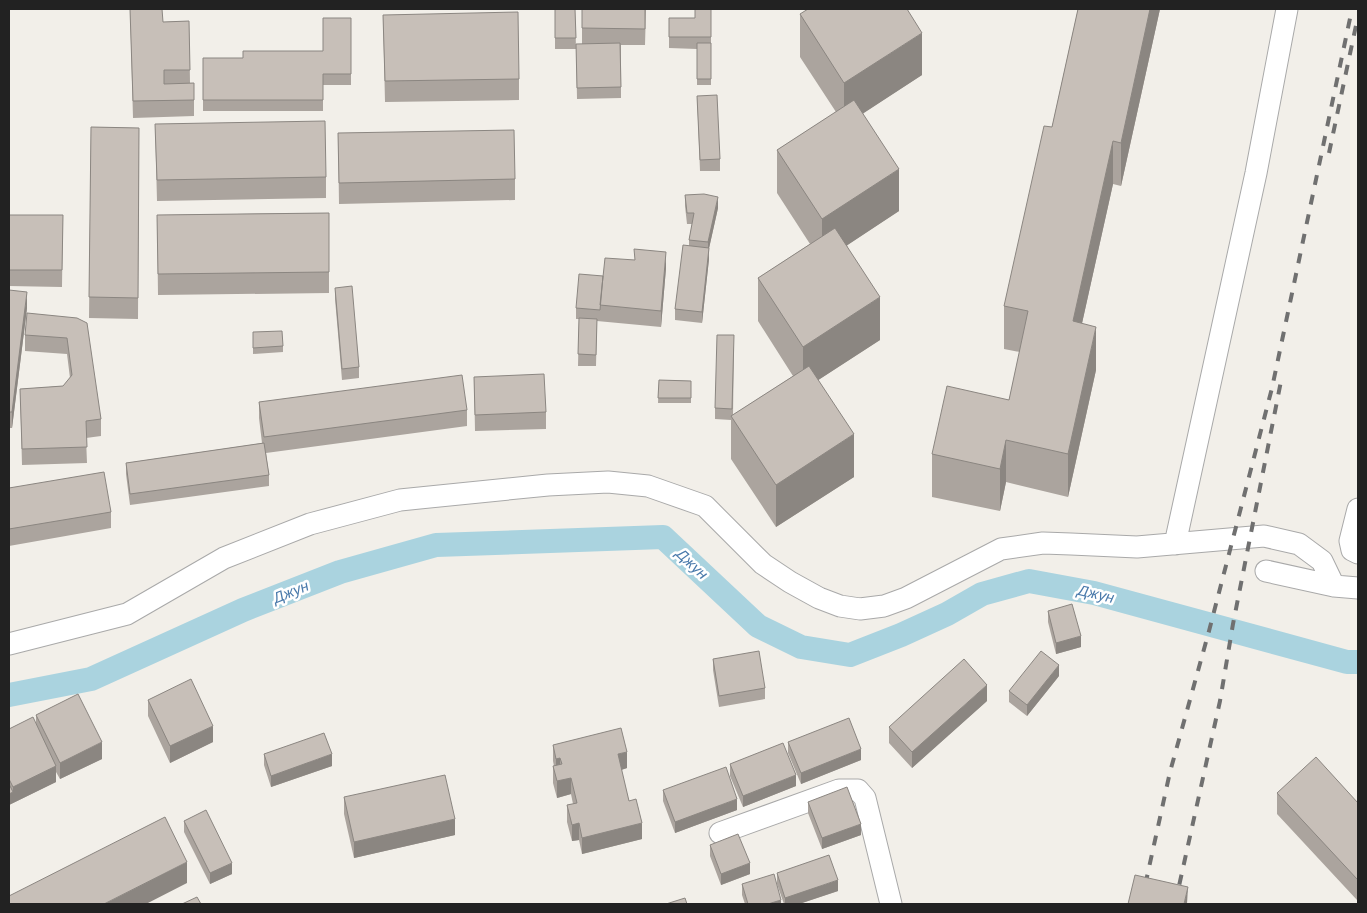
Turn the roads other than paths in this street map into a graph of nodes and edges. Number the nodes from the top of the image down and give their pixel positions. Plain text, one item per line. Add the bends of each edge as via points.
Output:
1 (1288, 9) edge
2 (1358, 509) edge
3 (1175, 544) junction
4 (1355, 552) edge
5 (1266, 571) dead end
6 (1332, 582) junction
7 (1358, 588) edge
8 (9, 644) edge
9 (720, 832) dead end
10 (891, 904) edge

1 - 3 street via 1256,173
2 - 4 street via 1350,541
3 - 6 street via 1264,536 1299,544 1322,561
3 - 8 street via 1137,547 1043,543 1001,549 906,598 884,606 860,609 818,598 763,564 706,506 648,486 608,482 548,485 400,500 310,524 224,558 127,614
4 - 6 street
5 - 6 street
6 - 7 street
9 - 10 street via 839,790 858,790 865,798

